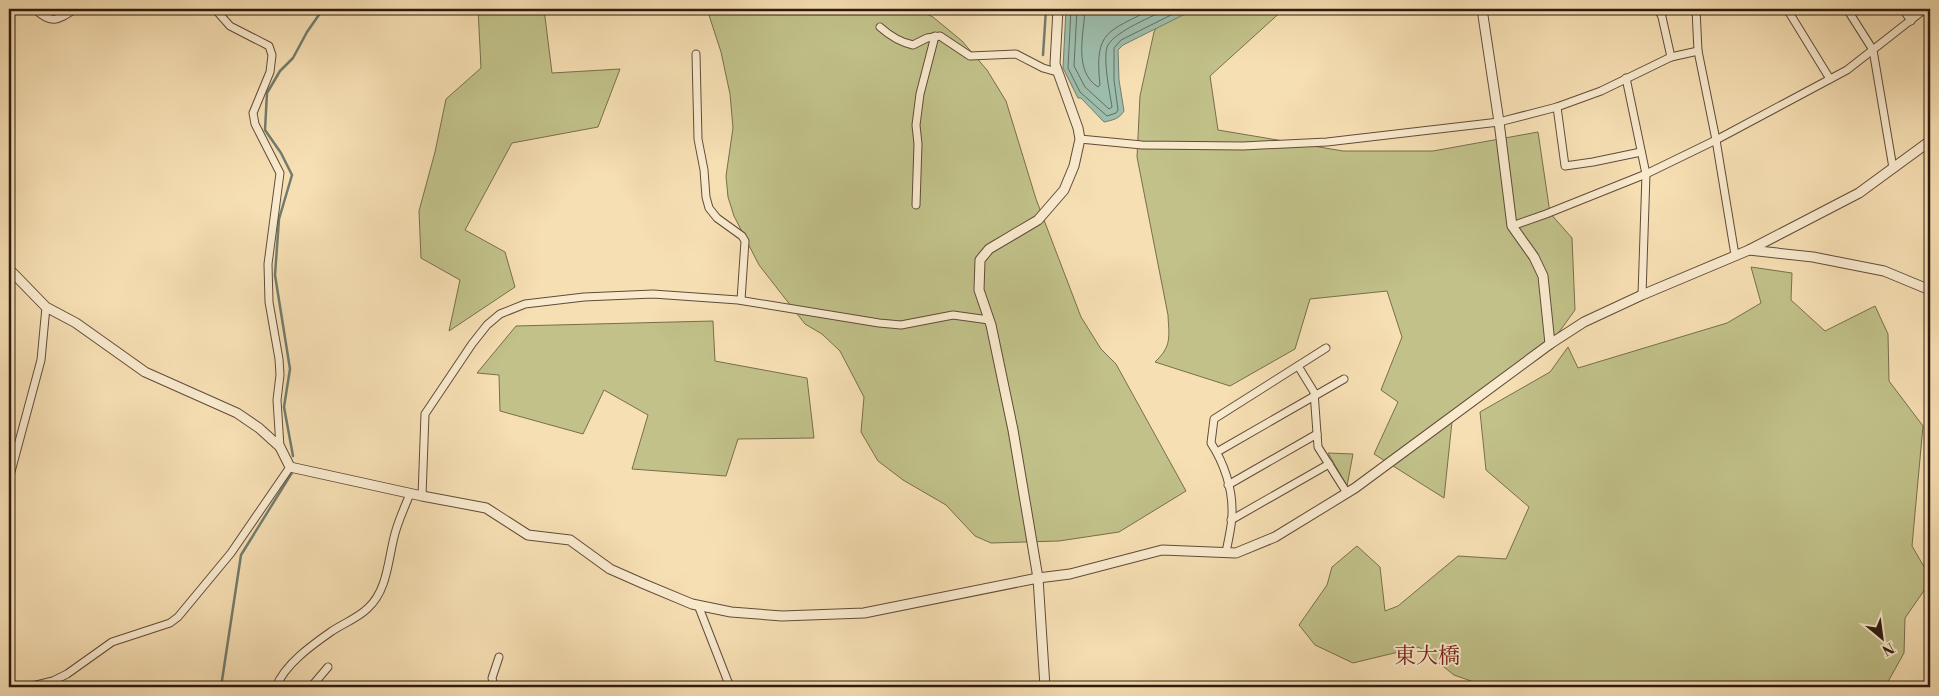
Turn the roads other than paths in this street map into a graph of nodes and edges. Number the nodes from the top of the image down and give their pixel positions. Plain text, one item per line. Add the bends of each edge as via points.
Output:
1 (35, 9) edge
2 (75, 9) edge
3 (214, 9) edge
4 (1058, 9) edge
5 (1482, 9) edge
6 (1658, 9) edge
7 (1696, 9) edge
8 (1787, 9) edge
9 (1847, 9) edge
10 (1903, 9) edge
11 (1925, 9) edge
12 (1911, 21) junction
13 (880, 27) dead end
14 (935, 36) junction
15 (1873, 50) junction
16 (1698, 51) junction
17 (696, 54) dead end
18 (1671, 57) junction
19 (1056, 72) junction
20 (1626, 78) junction
21 (1830, 79) junction
22 (1557, 107) junction
23 (1499, 122) junction
24 (1080, 139) junction
25 (1716, 140) junction
26 (1930, 141) edge
27 (1641, 152) junction
28 (1892, 168) junction
29 (1646, 174) junction
30 (916, 205) dead end
31 (1512, 226) junction
32 (1749, 250) junction
33 (1735, 255) junction
34 (9, 269) edge
35 (1930, 290) edge
36 (1642, 295) junction
37 (741, 300) junction
38 (46, 308) junction
39 (989, 320) junction
40 (1550, 344) junction
41 (1326, 348) dead end
42 (1298, 366) junction
43 (1344, 379) dead end
44 (1314, 397) junction
45 (1317, 434) junction
46 (280, 447) junction
47 (1217, 452) junction
48 (1329, 464) junction
49 (290, 467) junction
50 (9, 479) edge
51 (1228, 485) junction
52 (1347, 493) junction
53 (410, 494) junction
54 (422, 496) junction
55 (1231, 520) junction
56 (1226, 553) junction
57 (1038, 578) junction
58 (698, 605) junction
59 (499, 656) dead end
60 (328, 667) dead end
61 (28, 687) edge
62 (276, 687) edge
63 (311, 687) edge
64 (494, 687) edge
65 (730, 687) edge
66 (1044, 687) edge

1 - 2 street via 50,20 62,18
3 - 46 street via 230,26 269,46 272,55 270,72 253,113 258,131 280,173 268,264 269,302 279,359 276,400
4 - 19 street
5 - 23 street
6 - 18 street
7 - 16 street
8 - 21 street
9 - 15 street
10 - 12 street
11 - 12 street
12 - 15 street
13 - 14 street via 900,42 912,45
14 - 19 street via 946,39 970,56 1016,54
14 - 30 street via 916,124
15 - 21 street via 1848,70
15 - 28 street
16 - 18 street
16 - 25 street
17 - 37 street via 698,139 706,197 717,218 742,236 745,242
18 - 20 street
19 - 24 street via 1072,108
20 - 22 street
20 - 27 street
21 - 25 street
22 - 23 street
22 - 27 street via 1565,166
23 - 24 street via 1327,142 1243,146 1142,146
23 - 31 street
24 - 39 street via 1064,190 1038,220 989,249 980,260 979,290
25 - 29 street
25 - 33 street
26 - 28 street
27 - 29 street
28 - 32 street via 1859,193
29 - 31 street
29 - 36 street
31 - 40 street via 1543,276
32 - 33 street
32 - 35 street via 1884,270
33 - 36 street
34 - 38 street
36 - 40 street via 1584,322
37 - 39 street via 879,324 901,324 953,315
37 - 54 street via 653,294 584,297 525,304 500,314 472,344 425,414
38 - 46 street via 76,323 145,372 237,413
38 - 50 street via 41,360
39 - 57 street via 1013,430
40 - 52 street
41 - 42 street
42 - 44 street
42 - 47 street via 1214,418 1211,443
43 - 44 street
44 - 45 street
44 - 47 street
45 - 48 street via 1318,447
45 - 51 street
46 - 49 street
47 - 51 street
48 - 52 street
48 - 55 street
49 - 53 street
49 - 61 street via 231,553 178,617 170,623 112,642 67,674
51 - 55 street
52 - 56 street via 1274,537 1236,553
53 - 54 street
53 - 62 street via 377,596 368,608 300,656 278,680
54 - 58 street via 486,508 528,535 570,540 610,569
55 - 56 street
56 - 57 street via 1162,550 1070,574
57 - 58 street via 864,613 782,616 731,612
57 - 66 street
58 - 65 street
59 - 64 street via 492,678
60 - 63 street

